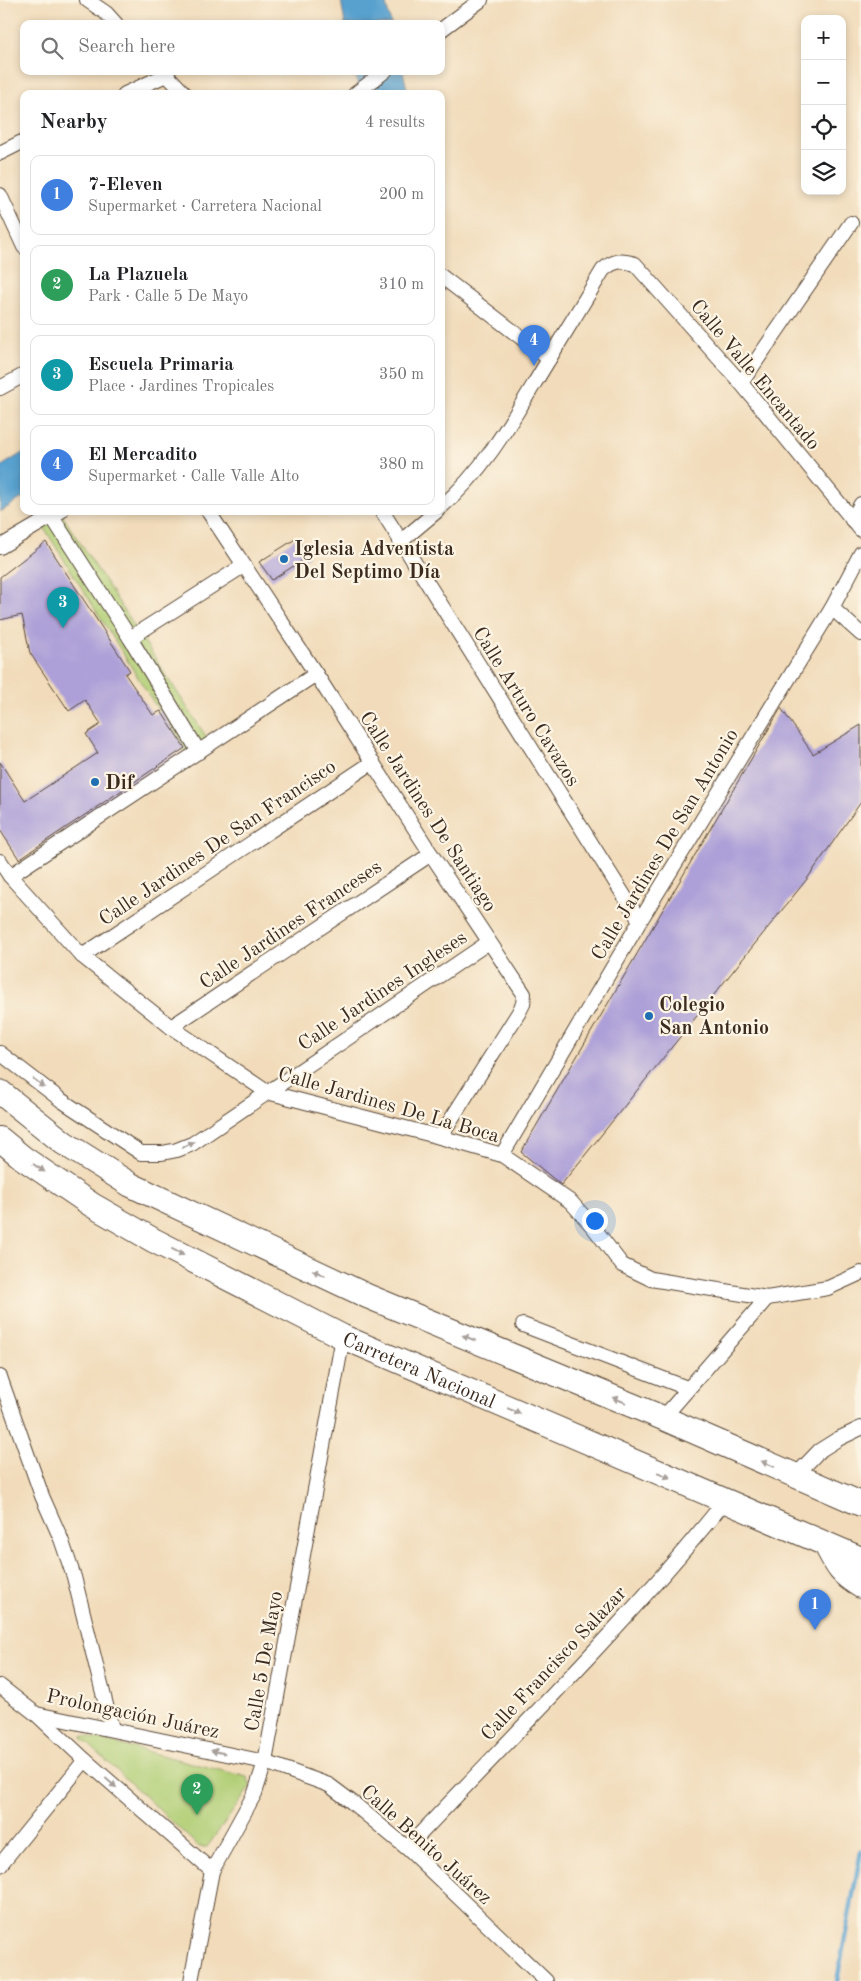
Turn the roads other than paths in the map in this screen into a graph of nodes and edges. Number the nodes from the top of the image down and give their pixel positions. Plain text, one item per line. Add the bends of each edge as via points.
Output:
1 (87, 0) edge
2 (481, 0) edge
3 (104, 6) edge
4 (113, 20) edge
5 (445, 27) edge
6 (161, 75) edge
7 (167, 75) edge
8 (380, 75) edge
9 (133, 90) edge
10 (181, 90) edge
11 (360, 90) edge
12 (20, 144) edge
13 (0, 153) edge
14 (0, 195) edge
15 (3, 210) edge
16 (851, 223) dead end
17 (20, 240) edge
18 (445, 279) edge
19 (549, 359) junction
20 (20, 377) edge
21 (741, 383) junction
22 (0, 388) edge
23 (445, 504) edge
24 (861, 504) edge
25 (54, 515) edge
26 (57, 515) edge
27 (211, 515) edge
28 (384, 515) edge
29 (432, 515) edge
30 (857, 525) edge
31 (400, 542) junction
32 (0, 547) edge
33 (861, 553) edge
34 (243, 566) junction
35 (832, 608) junction
36 (861, 634) edge
37 (130, 638) junction
38 (316, 674) junction
39 (199, 752) junction
40 (373, 762) junction
41 (431, 854) junction
42 (0, 861) edge
43 (10, 876) junction
44 (640, 921) junction
45 (489, 942) junction
46 (82, 956) junction
47 (171, 1027) junction
48 (0, 1053) edge
49 (0, 1092) edge
50 (267, 1092) junction
51 (440, 1137) junction
52 (0, 1139) edge
53 (502, 1155) junction
54 (861, 1273) edge
55 (767, 1298) junction
56 (523, 1325) dead end
57 (343, 1337) junction
58 (0, 1377) edge
59 (687, 1388) junction
60 (662, 1418) junction
61 (861, 1428) edge
62 (795, 1476) junction
63 (861, 1493) edge
64 (837, 1494) junction
65 (725, 1502) junction
66 (861, 1504) edge
67 (826, 1545) junction
68 (861, 1559) edge
69 (861, 1586) edge
70 (0, 1686) edge
71 (36, 1714) junction
72 (112, 1729) junction
73 (85, 1760) junction
74 (265, 1762) junction
75 (407, 1848) junction
76 (0, 1864) edge
77 (212, 1871) junction
78 (191, 1981) edge
79 (546, 1981) edge

1 - 3 street
2 - 5 street
3 - 4 street
6 - 9 street
7 - 10 street
8 - 11 street
12 - 13 street
14 - 15 street
15 - 17 street
16 - 21 street
18 - 19 street
19 - 21 street, Calle Valle Encantado via 603,270 611,262 622,260 635,264
19 - 23 street via 469,482
20 - 22 street
21 - 30 street, Calle Valle Encantado
24 - 30 street
25 - 32 street
26 - 37 street
27 - 34 street, Calle Jardines De Santiago
28 - 31 street, Calle Arturo Cavazos
29 - 31 street
31 - 44 street, Calle Arturo Cavazos
33 - 35 street, Calle Jardines De San Antonio
34 - 37 street
34 - 38 street, Calle Jardines De Santiago
35 - 36 street
35 - 44 street, Calle Jardines De San Antonio
37 - 39 street
38 - 39 street
38 - 40 street, Calle Jardines De Santiago
39 - 43 street
40 - 41 street, Calle Jardines De Santiago
40 - 46 street, Calle Jardines De San Francisco
41 - 45 street, Calle Jardines De Santiago
41 - 47 street, Calle Jardines Franceses
42 - 43 street, Calle Jardines De La Boca
43 - 46 street, Calle Jardines De La Boca
44 - 53 street, Calle Jardines De San Antonio
45 - 50 street, Calle Jardines Ingleses
45 - 51 street, Calle Jardines De Santiago via 521,987 523,1004
46 - 47 street, Calle Jardines De La Boca
47 - 50 street, Calle Jardines De La Boca
48 -> 50 street, Calle Jardines Ingleses via 61,1100 141,1152 162,1153 192,1144
60 -> 49 highway via 367,1296 131,1185 64,1143
50 - 51 street, Calle Jardines De La Boca
51 - 53 street, Calle Jardines De La Boca
52 -> 57 highway, Carretera Nacional via 92,1205 153,1240
53 - 55 street, Calle Jardines De La Boca via 571,1202 622,1265 651,1279
54 - 55 street, Calle Jardines De La Boca via 828,1288
55 - 59 street
56 - 59 street
57 -> 65 highway, Carretera Nacional
57 - 74 street, Calle 5 De Mayo
58 - 72 street via 74,1577
59 - 60 street
62 -> 60 highway
61 - 62 street via 819,1451
62 - 64 highway
63 - 64 highway
64 - 66 highway
65 - 67 highway, Carretera Nacional
65 - 75 street, Calle Francisco Salazar via 692,1543
67 - 68 highway, Carretera Nacional
67 - 69 highway via 846,1577
70 - 71 street, Prolongación Juárez
71 - 72 street, Prolongación Juárez
71 - 73 street
74 -> 72 street, Prolongación Juárez
73 - 76 street
73 -> 77 street
74 - 75 street, Calle Benito Juárez via 329,1786
74 - 77 street, Calle 5 De Mayo via 255,1793
75 - 79 street, Calle Benito Juárez
77 - 78 street, Calle 5 De Mayo

